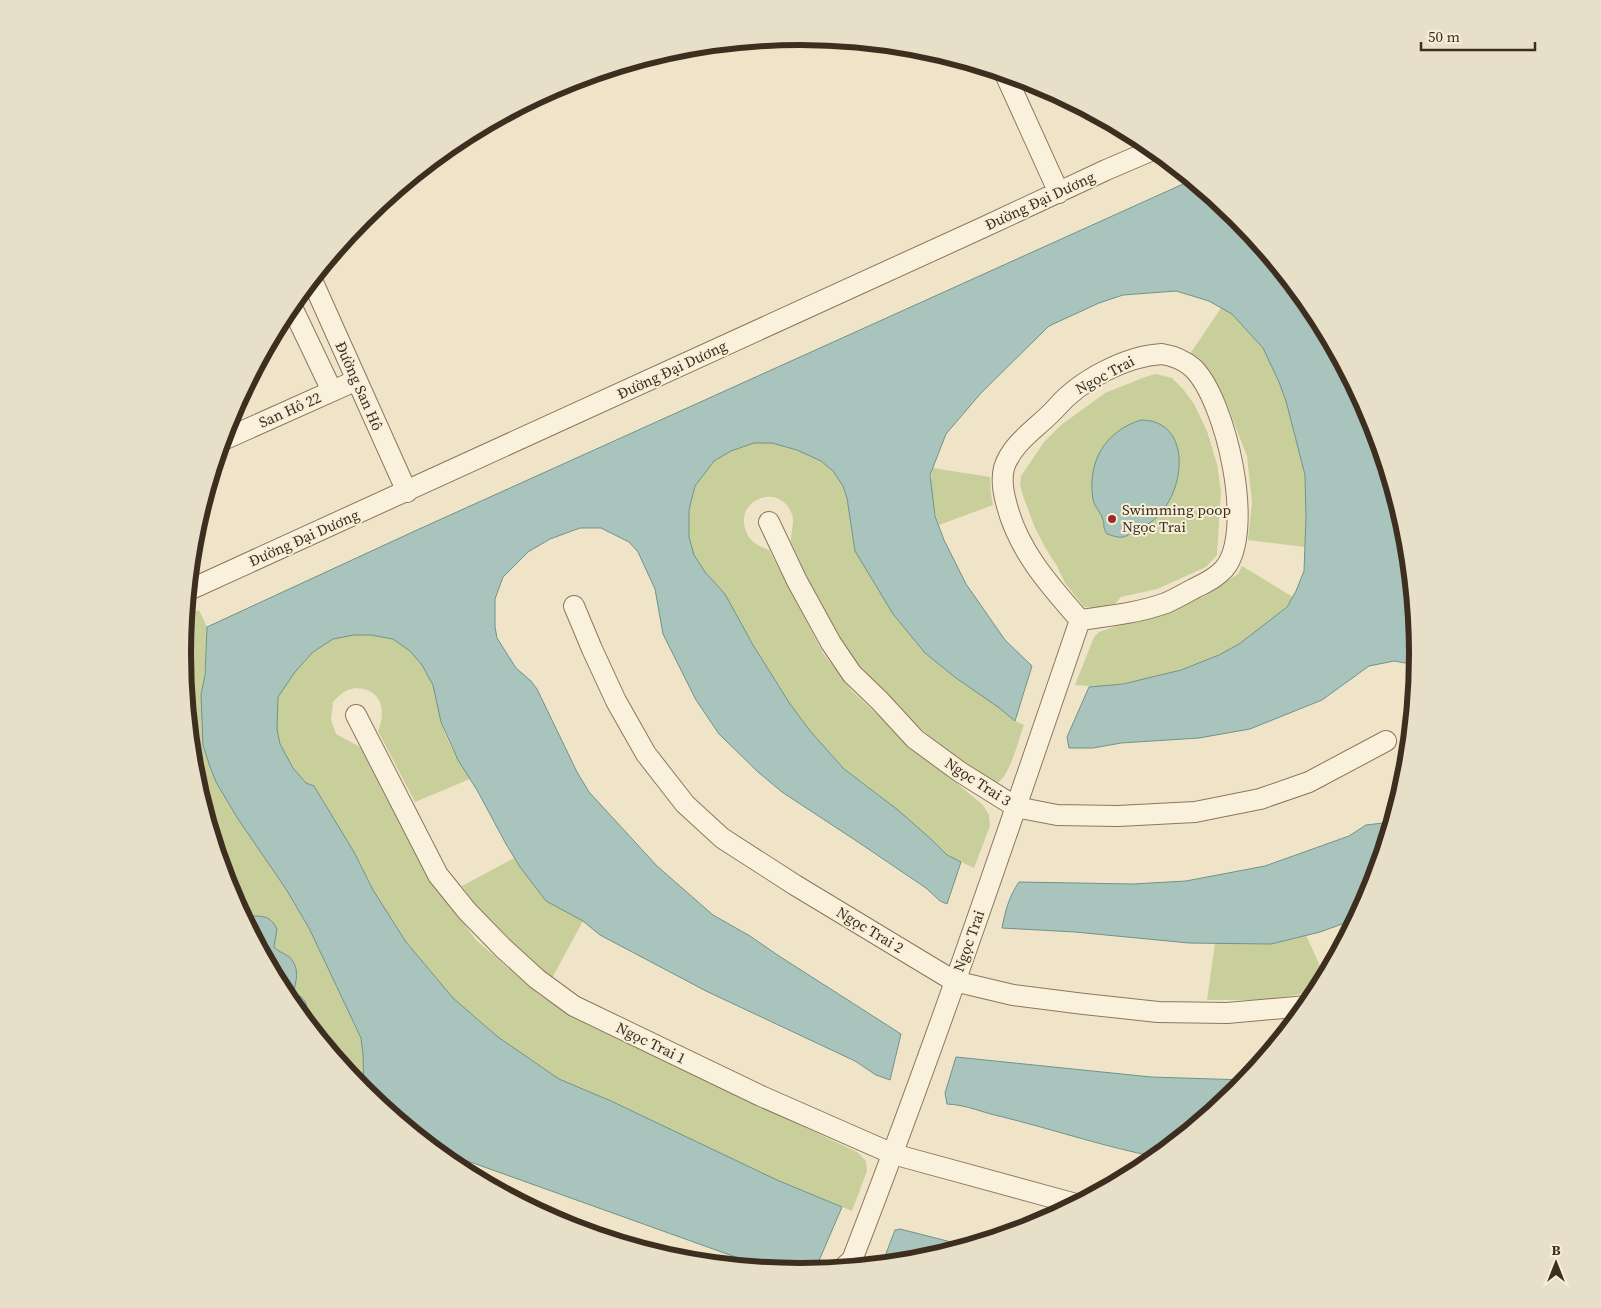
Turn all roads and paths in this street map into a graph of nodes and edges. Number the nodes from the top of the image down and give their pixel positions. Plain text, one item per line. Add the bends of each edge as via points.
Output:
1 (1008, 82) edge
2 (1146, 153) edge
3 (1059, 193) junction
4 (315, 286) edge
5 (294, 316) edge
6 (357, 380) junction
7 (332, 391) junction
8 (232, 436) edge
9 (407, 492) junction
10 (769, 522) dead end
11 (196, 587) edge
12 (574, 606) dead end
13 (1080, 620) junction
14 (356, 714) dead end
15 (1386, 741) dead end
16 (1016, 807) junction
17 (954, 981) junction
18 (1297, 1007) edge
19 (893, 1154) junction
20 (1067, 1201) edge
21 (852, 1261) edge

1 - 3 street
2 - 3 street, Đường Đại Dương
3 - 9 street, Đường Đại Dương
4 - 6 street, Đường San Hô
5 - 7 street
6 - 7 street, San Hô 22
6 - 9 street, Đường San Hô
7 - 8 street, San Hô 22
9 - 11 street, Đường Đại Dương
10 - 16 street, Ngọc Trai 3 via 797,581 852,674 915,739
12 - 17 street, Ngọc Trai 2 via 616,702 646,754 685,804 722,838
13 - 13 street, Ngọc Trai via 1122,614 1167,602 1208,582 1224,570 1232,557 1238,517 1227,442 1204,381 1179,358 1162,354 1137,358 1076,388 1026,436 1004,467 1004,491 1020,541 1052,589
13 - 16 street, Ngọc Trai
14 - 19 street, Ngọc Trai 1 via 438,875 473,917 537,979 574,1006 760,1096
15 - 16 street, Ngọc Trai 3 via 1309,782 1260,798 1195,812 1057,815
16 - 17 street, Ngọc Trai
17 - 18 street, Ngọc Trai 2 via 1013,995 1158,1012 1227,1013
17 - 19 street, Ngọc Trai
19 - 20 street, Ngọc Trai 1
19 - 21 street, Ngọc Trai

